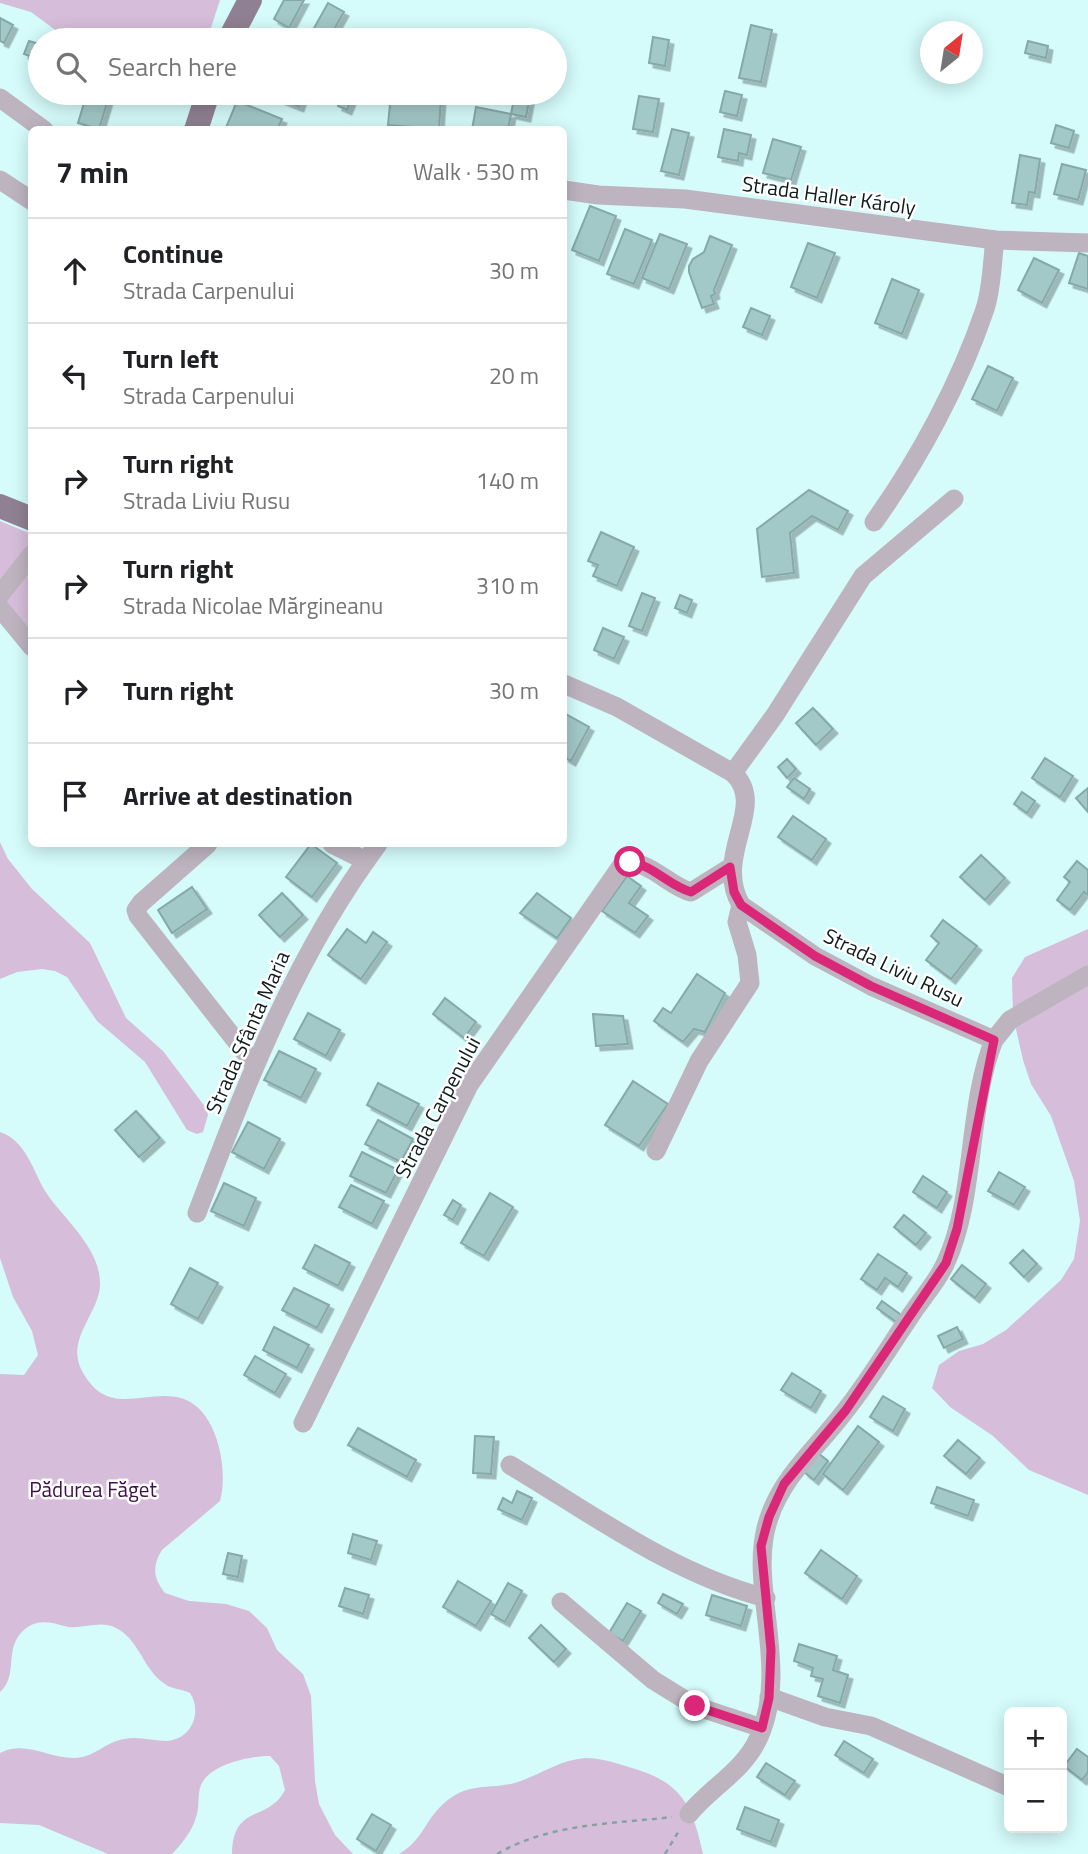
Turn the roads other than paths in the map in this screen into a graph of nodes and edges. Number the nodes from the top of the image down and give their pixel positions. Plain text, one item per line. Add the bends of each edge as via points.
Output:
1 (250, 0) edge
2 (235, 28) edge
3 (0, 98) edge
4 (204, 105) edge
5 (38, 126) edge
6 (197, 126) edge
7 (0, 180) edge
8 (567, 190) edge
9 (28, 198) edge
10 (995, 240) junction
11 (1088, 243) edge
12 (954, 499) dead end
13 (0, 506) edge
14 (28, 517) edge
15 (874, 522) dead end
16 (28, 559) edge
17 (0, 596) edge
18 (0, 608) edge
19 (28, 642) edge
20 (567, 685) edge
21 (733, 773) junction
22 (205, 847) edge
23 (338, 847) edge
24 (376, 847) edge
25 (366, 861) junction
26 (730, 867) junction
27 (741, 905) junction
28 (1088, 975) edge
29 (994, 1040) junction
30 (254, 1064) junction
31 (656, 1151) dead end
32 (197, 1213) dead end
33 (303, 1423) dead end
34 (510, 1465) dead end
35 (766, 1598) junction
36 (561, 1602) dead end
37 (769, 1698) junction
38 (762, 1728) junction
39 (1004, 1785) edge
40 (689, 1814) road end

1 - 2 main road
3 - 5 street
4 - 6 main road
7 - 9 street
8 - 10 street, Strada Haller Károly via 684,199
10 - 11 street, Strada Haller Károly
10 - 15 street via 981,319 936,423
12 - 21 street via 863,576
13 - 14 main road
16 - 17 street
18 - 19 street
20 - 21 street via 617,707
21 - 26 street via 742,782 747,800
22 - 30 street via 141,903 138,916
23 - 25 street
24 - 25 street, Strada Sfânta Maria
25 - 30 street, Strada Sfânta Maria via 295,974
26 - 27 street
26 - 33 street, Strada Carpenului via 691,892 639,863 622,865 469,1085
27 - 29 street, Strada Liviu Rusu via 815,956 871,986
27 - 31 street via 737,922 750,983 699,1061
28 - 29 street via 1010,1020
29 - 35 street via 957,1229 946,1263 846,1410 784,1484 761,1546
30 - 32 street, Strada Sfânta Maria
34 - 35 street via 674,1563 721,1586
35 - 37 street
36 - 38 street via 653,1680 695,1706
37 - 38 street
37 - 39 street via 871,1726
38 - 40 street via 738,1770

